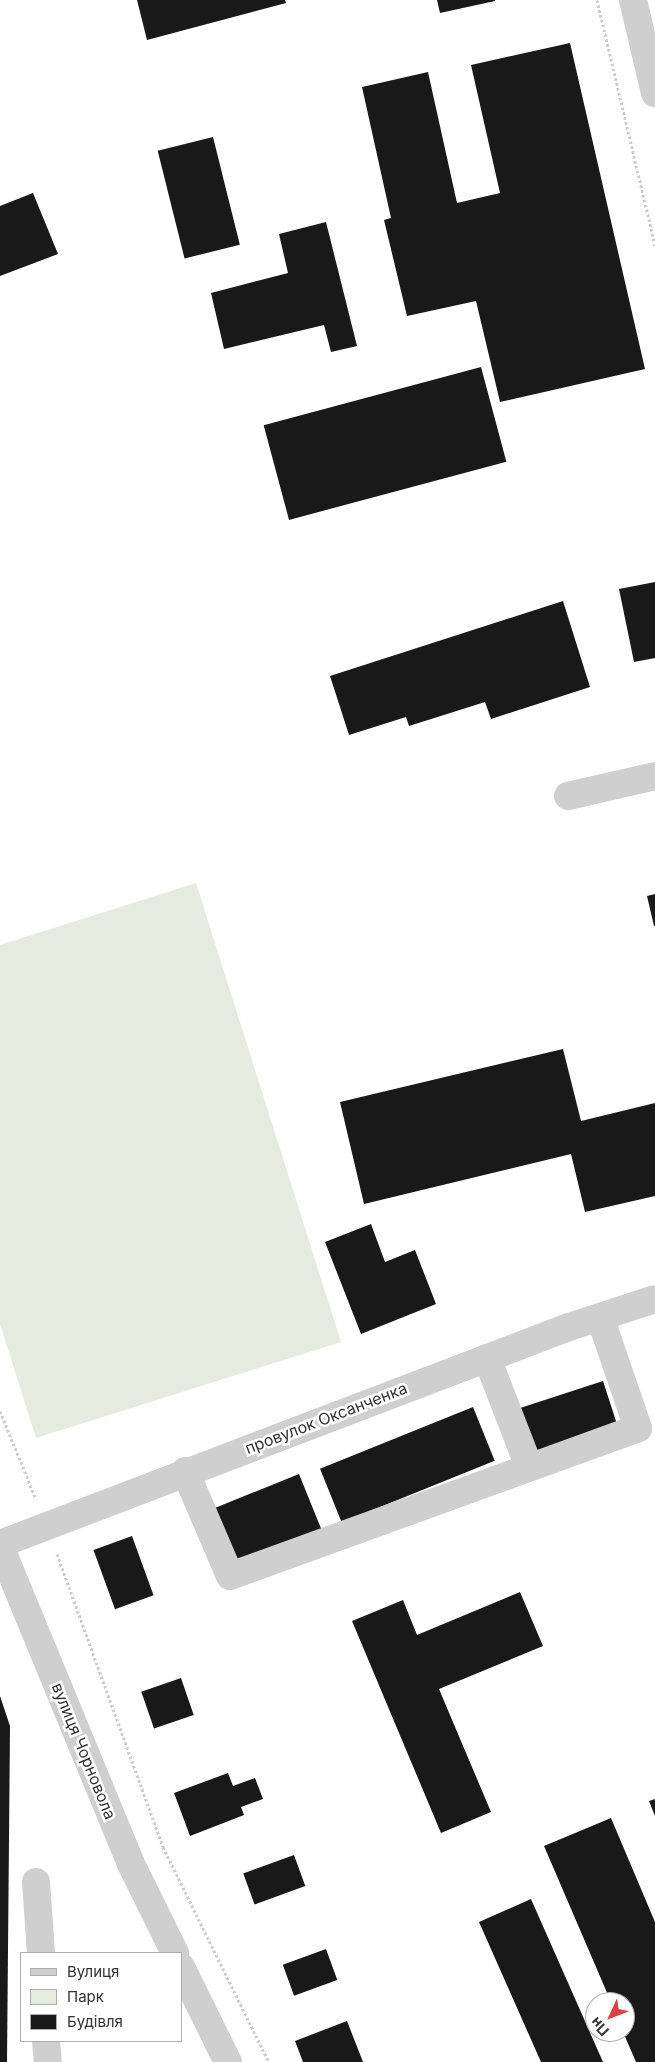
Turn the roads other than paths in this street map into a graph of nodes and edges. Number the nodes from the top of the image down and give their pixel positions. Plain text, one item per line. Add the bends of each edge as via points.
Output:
1 (633, 0) edge
2 (655, 93) edge
3 (655, 776) edge
4 (568, 796) dead end
5 (655, 1299) edge
6 (600, 1318) junction
7 (487, 1358) junction
8 (647, 1426) edge
9 (529, 1466) junction
10 (185, 1471) junction
11 (0, 1545) edge
12 (36, 1882) dead end
13 (41, 1952) edge
14 (174, 1952) edge
15 (182, 1969) edge
16 (46, 2042) edge
17 (225, 2061) edge
18 (48, 2062) edge

1 - 2 street
3 - 4 street
5 - 6 street, провулок Оксанченка
6 - 7 street, провулок Оксанченка
6 - 8 street
7 - 9 street
7 - 10 street, провулок Оксанченка
8 - 9 street
9 - 10 street via 230,1576
10 - 11 street, провулок Оксанченка
11 - 14 street, вулиця Чорновола via 130,1862
12 - 13 street
15 - 17 street
16 - 18 street

